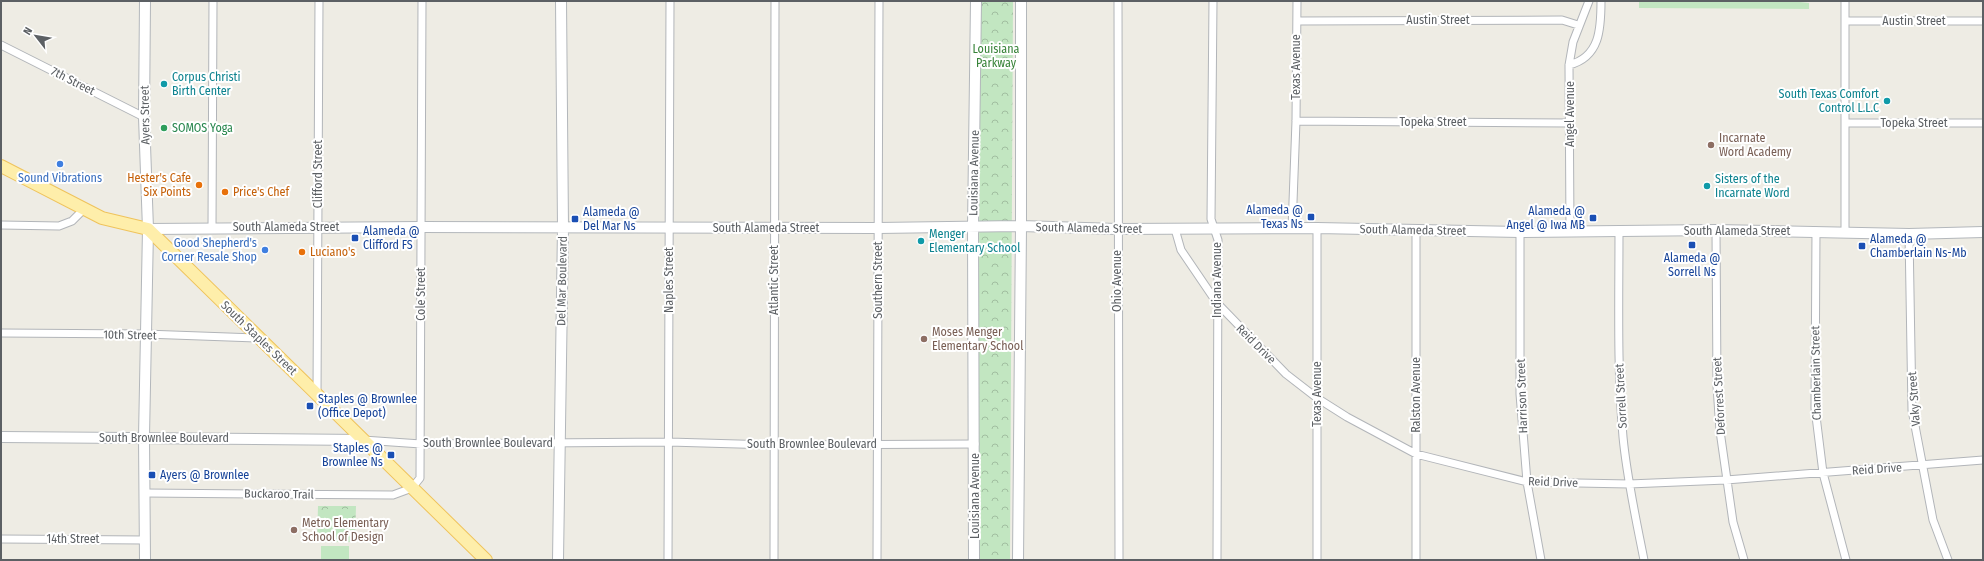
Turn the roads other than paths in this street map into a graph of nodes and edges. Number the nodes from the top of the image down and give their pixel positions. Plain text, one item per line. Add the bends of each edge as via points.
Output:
1 (145, 1) edge
2 (213, 1) edge
3 (319, 1) edge
4 (422, 1) edge
5 (561, 1) edge
6 (670, 1) edge
7 (775, 1) edge
8 (879, 1) edge
9 (976, 1) edge
10 (1021, 1) edge
11 (1118, 1) edge
12 (1213, 1) edge
13 (1297, 1) edge
14 (1588, 1) edge
15 (1602, 1) edge
16 (1845, 1) edge
17 (1297, 21) junction
18 (1845, 21) junction
19 (1983, 21) edge
20 (1578, 25) junction
21 (1, 45) edge
22 (1569, 65) junction
23 (144, 117) junction
24 (1296, 121) junction
25 (1570, 123) junction
26 (1845, 123) junction
27 (1983, 123) edge
28 (1, 166) edge
29 (84, 209) junction
30 (1, 225) edge
31 (421, 226) junction
32 (1021, 226) junction
33 (669, 227) junction
34 (973, 227) junction
35 (212, 228) junction
36 (318, 228) junction
37 (563, 228) junction
38 (774, 228) junction
39 (878, 228) junction
40 (1317, 228) junction
41 (148, 229) junction
42 (1117, 229) junction
43 (1175, 229) junction
44 (1215, 229) junction
45 (1292, 229) junction
46 (1416, 230) junction
47 (1716, 230) junction
48 (1570, 231) junction
49 (1619, 231) junction
50 (1816, 231) junction
51 (1520, 232) junction
52 (1845, 232) junction
53 (1983, 232) edge
54 (1909, 234) junction
55 (1217, 304) junction
56 (1, 334) edge
57 (145, 334) junction
58 (258, 338) junction
59 (317, 395) junction
60 (1317, 398) junction
61 (1, 437) edge
62 (144, 438) junction
63 (363, 440) junction
64 (669, 442) junction
65 (421, 444) junction
66 (559, 444) junction
67 (774, 444) junction
68 (878, 444) junction
69 (975, 444) junction
70 (1416, 454) junction
71 (1983, 460) edge
72 (1922, 465) junction
73 (1823, 473) junction
74 (1726, 480) junction
75 (1527, 482) junction
76 (1629, 484) junction
77 (412, 488) junction
78 (145, 493) junction
79 (1, 539) edge
80 (145, 540) junction
81 (145, 560) edge
82 (486, 560) edge
83 (558, 560) edge
84 (668, 560) edge
85 (774, 560) edge
86 (877, 560) edge
87 (974, 560) edge
88 (1018, 560) edge
89 (1119, 560) edge
90 (1217, 560) edge
91 (1317, 560) edge
92 (1416, 560) edge
93 (1541, 560) edge
94 (1644, 560) edge
95 (1744, 560) edge
96 (1846, 560) edge
97 (1948, 560) edge

1 - 23 main road, Ayers Street
2 - 35 street
3 - 36 street, Clifford Street
4 - 31 street, Cole Street
5 - 37 main road, Del Mar Boulevard
6 - 33 street, Naples Street
7 - 38 street, Atlantic Street
8 - 39 street, Southern Street
9 - 34 main road, Louisiana Avenue
10 - 32 main road
11 - 42 street, Ohio Avenue
12 - 44 street, Indiana Avenue via 1212,219
13 - 17 street, Texas Avenue
14 - 20 street, Angel Avenue
15 - 22 street via 1600,25 1594,47 1587,57
16 - 18 street
17 - 20 street, Austin Street via 1562,20
17 - 24 street, Texas Avenue
18 - 19 street, Austin Street
18 - 26 street
20 - 22 street, Angel Avenue
21 - 23 street, 7th Street
22 - 25 street, Angel Avenue
23 - 41 main road, Ayers Street
24 - 25 street, Topeka Street
24 - 45 street, Texas Avenue
25 - 48 street, Angel Avenue
26 - 27 street, Topeka Street
26 - 52 street
28 - 29 main road
29 - 30 street via 72,221 59,226
29 - 41 main road via 102,218
31 - 36 main road, South Alameda Street
31 - 37 main road, South Alameda Street
31 - 65 street, Cole Street
32 - 34 main road, South Alameda Street
32 - 42 main road, South Alameda Street
32 - 88 main road
33 - 37 main road, South Alameda Street
33 - 38 main road, South Alameda Street
33 - 64 street, Naples Street
34 - 39 main road, South Alameda Street
34 - 69 main road, Louisiana Avenue
35 - 36 main road, South Alameda Street
35 - 41 main road, South Alameda Street
36 - 59 street, Clifford Street
37 - 66 main road, Del Mar Boulevard
38 - 39 main road, South Alameda Street
38 - 67 street, Atlantic Street
39 - 68 street, Southern Street
40 - 45 main road, South Alameda Street
40 - 46 main road, South Alameda Street
40 - 60 street, Texas Avenue
41 - 57 main road, Ayers Street
41 - 58 main road, South Staples Street
42 - 43 main road, South Alameda Street
42 - 89 street, Ohio Avenue
43 - 44 main road, South Alameda Street
43 - 55 street, Reid Drive via 1181,250
44 - 45 main road, South Alameda Street
44 - 55 street, Indiana Avenue via 1218,240
46 - 51 main road, South Alameda Street
46 - 70 street, Ralston Avenue
47 - 49 main road, South Alameda Street
47 - 50 main road, South Alameda Street
47 - 74 street, Deforrest Street via 1717,386
48 - 49 main road, South Alameda Street
48 - 51 main road, South Alameda Street
49 - 76 street, Sorrell Street via 1619,360 1623,437
50 - 52 main road, South Alameda Street
50 - 73 street, Chamberlain Street via 1815,408
51 - 75 street, Harrison Street via 1520,394
52 - 54 main road, South Alameda Street
53 - 54 main road, South Alameda Street
54 - 72 street, Vaky Street via 1912,410
55 - 60 street, Reid Drive via 1286,374
55 - 90 street, Indiana Avenue
56 - 57 street, 10th Street
57 - 58 street, 10th Street
57 - 62 main road, Ayers Street
58 - 59 main road, South Staples Street
59 - 63 main road, South Staples Street
60 - 70 street, Reid Drive
60 - 91 street, Texas Avenue
61 - 62 main road, South Brownlee Boulevard
62 - 63 main road, South Brownlee Boulevard
62 - 78 main road, Ayers Street
63 - 65 street, South Brownlee Boulevard
63 - 77 main road, South Staples Street
64 - 66 street, South Brownlee Boulevard
64 - 67 street, South Brownlee Boulevard
64 - 84 street, Naples Street
65 - 66 street, South Brownlee Boulevard
65 - 77 street, Cole Street via 420,478
66 - 83 main road, Del Mar Boulevard
67 - 68 street, South Brownlee Boulevard
67 - 85 street, Atlantic Street
68 - 69 street, South Brownlee Boulevard
68 - 86 street, Southern Street
69 - 87 main road, Louisiana Avenue
70 - 75 street, Reid Drive
70 - 92 street, Ralston Avenue
71 - 72 street, Reid Drive
72 - 73 street, Reid Drive
72 - 97 street, Vaky Street via 1933,520
73 - 74 street, Reid Drive
73 - 96 street, Chamberlain Street
74 - 76 street, Reid Drive
74 - 95 street, Deforrest Street via 1733,522
75 - 76 street, Reid Drive
75 - 93 street, Harrison Street
76 - 94 street, Sorrell Street
77 - 78 street, Buckaroo Trail via 393,495
77 - 82 main road, South Staples Street
78 - 80 main road
79 - 80 street, 14th Street
80 - 81 main road

